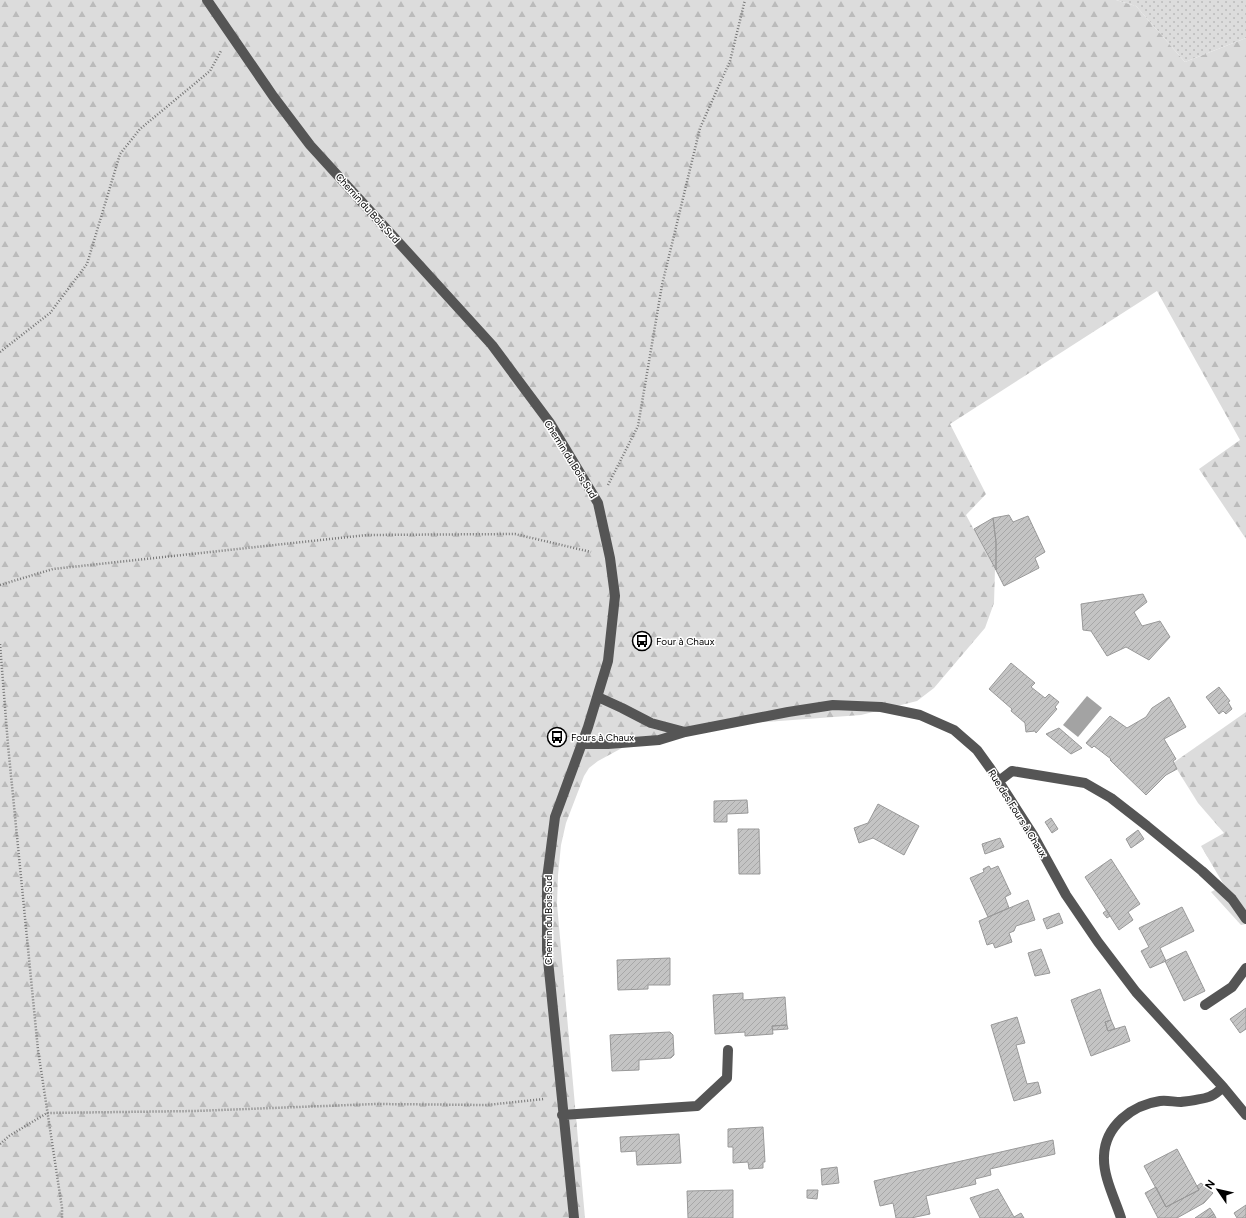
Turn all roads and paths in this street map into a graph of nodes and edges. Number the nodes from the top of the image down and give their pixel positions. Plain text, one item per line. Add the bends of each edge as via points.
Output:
1 (207, 0) edge
2 (745, 0) edge
3 (222, 22) junction
4 (0, 352) edge
5 (598, 503) junction
6 (610, 558) junction
7 (0, 585) edge
8 (0, 644) edge
9 (598, 697) junction
10 (685, 732) junction
11 (582, 744) junction
12 (999, 781) junction
13 (1246, 919) edge
14 (1246, 968) edge
15 (1205, 1005) dead end
16 (728, 1050) dead end
17 (1223, 1087) junction
18 (561, 1098) junction
19 (47, 1113) junction
20 (562, 1115) junction
21 (1246, 1116) edge
22 (0, 1144) edge
23 (62, 1218) edge
24 (574, 1218) edge
25 (1121, 1218) edge

1 - 3 street, Chemin du Bois Sud
2 - 5 path via 730,61 698,135 662,285 638,426
3 - 4 path via 221,52 210,72 140,129 120,154 87,264 50,313
3 - 5 street, Chemin du Bois Sud via 272,96 310,145 492,345 550,423
5 - 6 street, Chemin du Bois Sud
6 - 7 path via 515,534 367,535 54,569
6 - 9 street, Chemin du Bois Sud via 614,596 608,661
8 - 19 path via 38,1050
9 - 10 street via 650,723
9 - 11 street, Chemin du Bois Sud
10 - 11 street, Rue des Fours à Chaux via 659,740
10 - 12 street, Rue des Fours à Chaux via 833,705 881,707 920,715 954,730 977,750
11 - 18 street, Chemin du Bois Sud via 555,817 547,879 547,950
12 - 13 street via 1012,771 1085,783 1105,794 1202,871 1232,899
12 - 17 street, Rue des Fours à Chaux via 1066,895 1098,942 1136,992
14 - 15 street via 1232,987
16 - 20 street via 727,1078 697,1106
17 - 21 street, Rue des Fours à Chaux
17 - 25 street via 1210,1097 1143,1105 1127,1114 1116,1125 1107,1140 1104,1157
18 - 19 path via 487,1105 376,1104 195,1111
18 - 20 street, Chemin du Bois Sud
19 - 22 path
19 - 23 path
20 - 24 street, Chemin du Bois Sud

